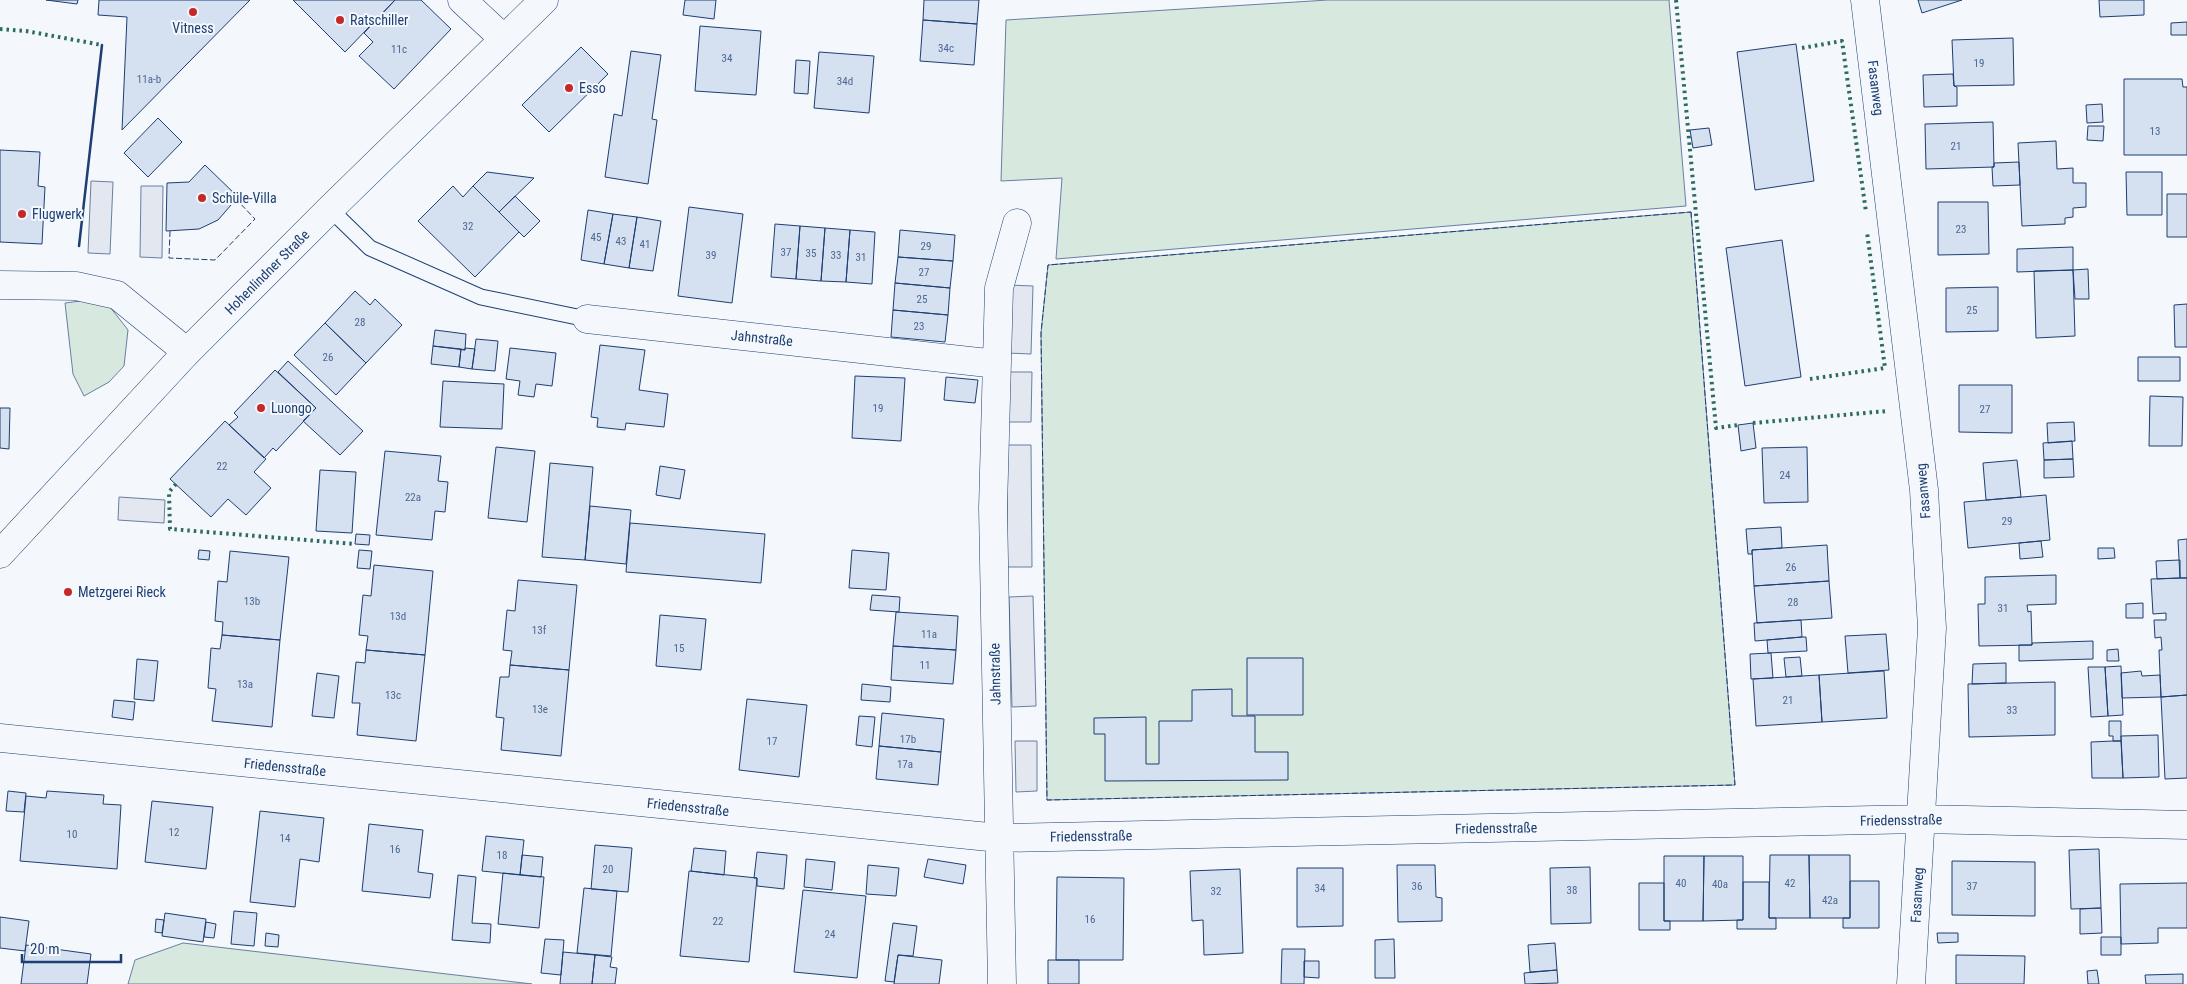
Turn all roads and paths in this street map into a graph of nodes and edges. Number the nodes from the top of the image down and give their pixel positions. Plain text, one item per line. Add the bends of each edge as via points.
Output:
1 (462, 0) edge
2 (544, 0) edge
3 (1865, 0) edge
4 (503, 38) junction
5 (330, 209) junction
6 (1017, 223) dead end
7 (0, 285) edge
8 (587, 319) joint
9 (187, 352) junction
10 (997, 364) junction
11 (0, 554) edge
12 (0, 738) edge
13 (1921, 820) junction
14 (2187, 825) edge
15 (999, 838) junction
16 (1002, 984) edge
17 (1911, 984) edge

1 - 4 street
2 - 4 street, Hohenlindner Straße
3 - 13 street, Fasanweg via 1924,490 1932,628
4 - 5 street, Hohenlindner Straße
5 - 8 lane via 370,248 481,297
5 - 9 street, Hohenlindner Straße
6 - 10 street, Jahnstraße via 999,288
7 - 9 street via 76,286 117,295
8 - 10 street, Jahnstraße
9 - 11 street, Hohenlindner Straße
10 - 15 street, Jahnstraße via 993,508
12 - 15 street, Friedensstraße
13 - 14 street, Friedensstraße
13 - 15 street, Friedensstraße
13 - 17 street, Fasanweg
15 - 16 street, Jahnstraße

